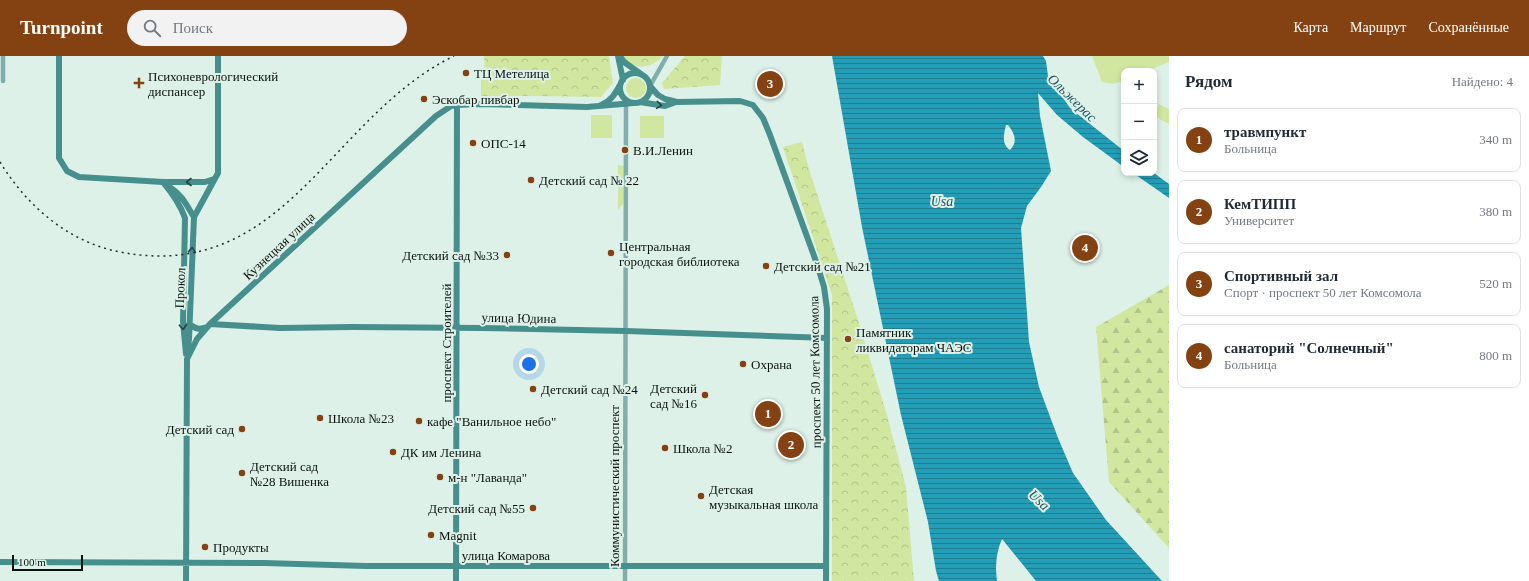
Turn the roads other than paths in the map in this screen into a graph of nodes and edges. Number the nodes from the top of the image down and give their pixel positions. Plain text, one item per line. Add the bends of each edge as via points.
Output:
1 (2, 56) edge
2 (59, 56) edge
3 (218, 56) edge
4 (619, 56) edge
5 (667, 56) edge
6 (642, 75) junction
7 (3, 81) dead end
8 (622, 82) junction
9 (650, 86) junction
10 (637, 102) junction
11 (678, 102) junction
12 (457, 104) junction
13 (626, 104) junction
14 (598, 106) junction
15 (214, 179) junction
16 (163, 182) junction
17 (194, 217) junction
18 (189, 324) junction
19 (209, 325) junction
20 (456, 328) junction
21 (626, 331) junction
22 (827, 338) junction
23 (187, 359) junction
24 (1, 562) edge
25 (186, 563) junction
26 (456, 566) junction
27 (625, 566) junction
28 (826, 566) junction
29 (186, 581) edge
30 (456, 581) edge
31 (624, 581) edge
32 (826, 581) edge

1 - 7 street
2 - 16 main road via 59,158 67,171 79,177
3 - 15 main road via 218,174
4 - 6 main road
4 - 8 main road
5 - 9 street
6 - 8 main road via 634,73
6 - 9 main road
8 - 10 main road via 620,88 623,96
8 - 14 main road via 614,96
9 - 10 main road via 649,94 644,100
9 - 11 main road via 664,99
10 -> 11 main road, Кузнецкая улица via 665,106
10 - 13 main road, Кузнецкая улица
11 - 22 main road, проспект 50 лет Комсомола via 740,101 753,105 763,118 824,287
12 - 14 main road, Кузнецкая улица
12 - 19 main road, Кузнецкая улица via 436,116
12 - 20 main road, проспект Строителей
13 - 14 main road, Кузнецкая улица
13 - 21 street, Коммунистический проспект
15 -> 16 main road via 205,182
15 - 17 main road
16 - 17 main road via 177,192
16 -> 23 main road via 180,205 184,218 183,322
18 -> 17 main road, Прокол
18 - 19 main road, улица Юдина via 195,329
18 - 23 main road, Прокол
19 - 20 main road, улица Юдина via 280,328
19 - 23 main road, Кузнецкая улица via 197,339
20 - 21 main road, улица Юдина
20 - 26 main road, проспект Строителей
21 - 22 main road, улица Юдина
21 - 27 street, Коммунистический проспект
22 - 28 main road, проспект 50 лет Комсомола
23 - 25 main road, Кузнецкая улица
24 - 25 main road, улица Комарова
25 - 26 main road, улица Комарова
25 - 29 main road, Кузнецкая улица
26 - 27 main road, улица Комарова
26 - 30 main road, проспект Строителей
27 - 28 main road, улица Комарова
27 - 31 street, Коммунистический проспект
28 - 32 main road, проспект 50 лет Комсомола

